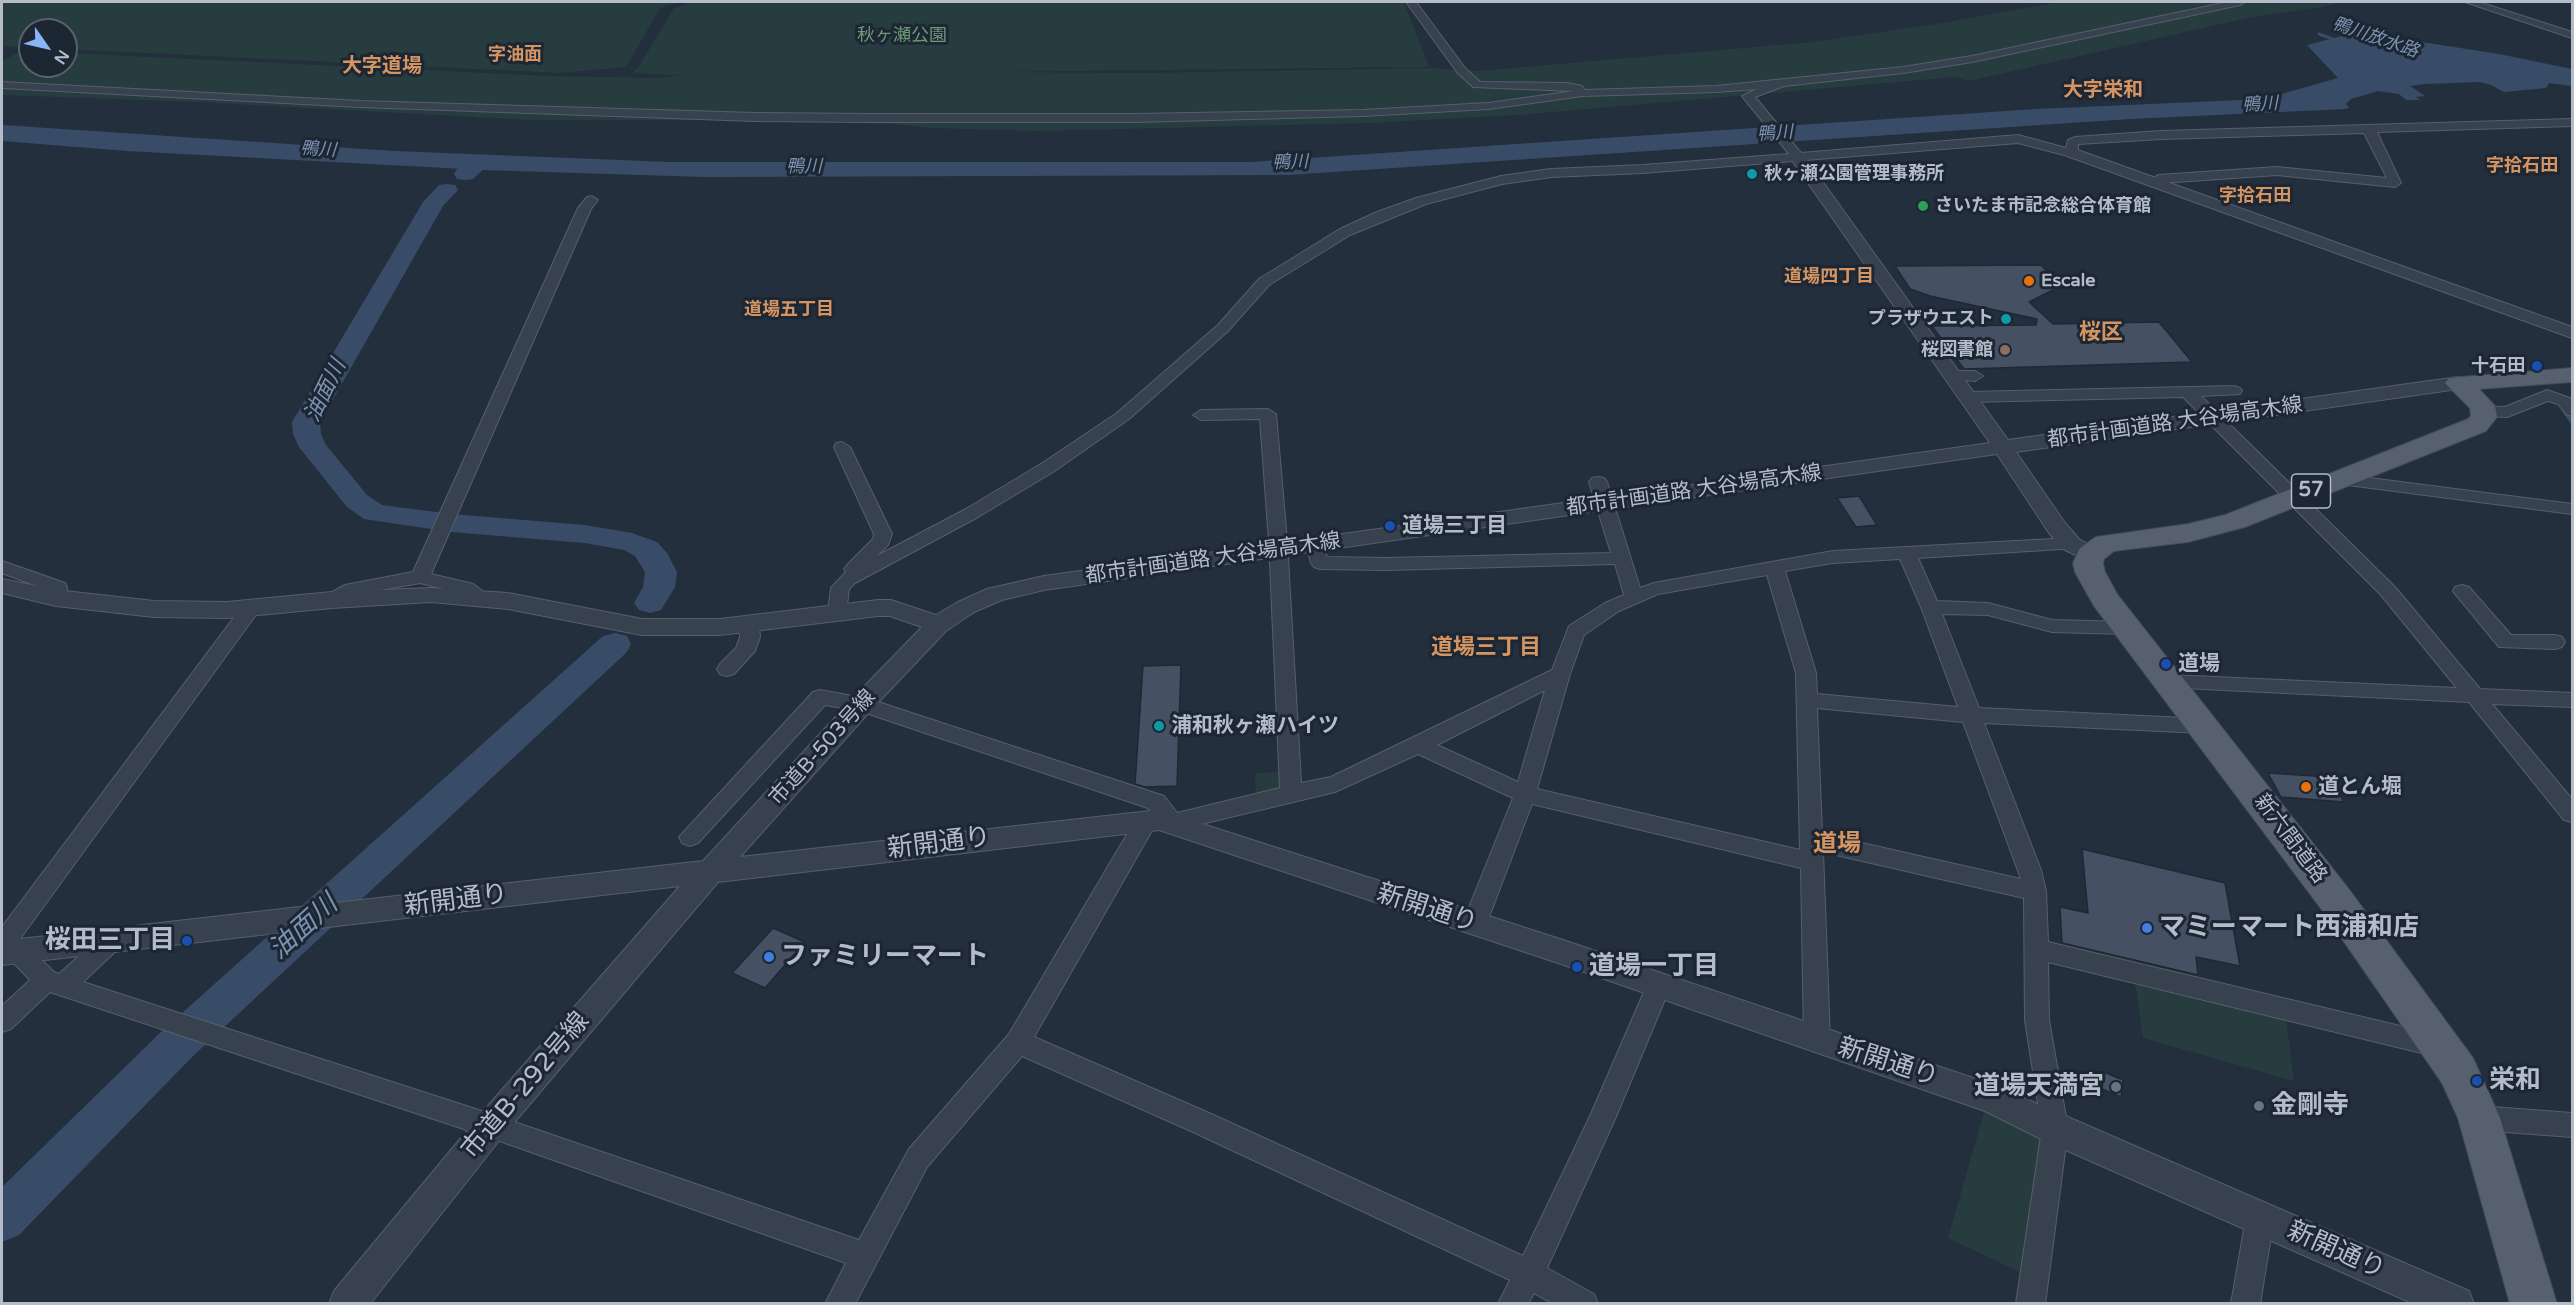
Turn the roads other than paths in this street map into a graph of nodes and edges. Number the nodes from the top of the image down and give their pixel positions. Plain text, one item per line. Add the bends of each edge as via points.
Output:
1 (1411, 2) edge
2 (2240, 2) edge
3 (2470, 2) edge
4 (2572, 35) edge
5 (1782, 83) junction
6 (2, 85) edge
7 (1582, 93) junction
8 (2572, 123) edge
9 (2366, 128) junction
10 (2072, 153) junction
11 (1796, 155) junction
12 (2152, 182) junction
13 (592, 200) dead end
14 (2572, 333) edge
15 (2572, 375) edge
16 (1954, 376) junction
17 (1975, 376) dead end
18 (2458, 383) junction
19 (2234, 391) dead end
20 (2188, 393) junction
21 (1969, 397) junction
22 (2483, 411) junction
23 (2572, 411) edge
24 (1202, 415) dead end
25 (2212, 418) junction
26 (842, 447) dead end
27 (2003, 448) junction
28 (2338, 479) junction
29 (1598, 482) dead end
30 (2295, 498) junction
31 (1604, 503) junction
32 (2572, 509) edge
33 (1315, 545) junction
34 (2081, 550) junction
35 (1278, 551) junction
36 (1906, 554) junction
37 (1622, 558) junction
38 (2, 567) edge
39 (1774, 567) junction
40 (420, 577) junction
41 (848, 579) junction
42 (2, 586) edge
43 (2462, 591) dead end
44 (478, 597) junction
45 (1634, 597) junction
46 (56, 598) junction
47 (332, 600) junction
48 (1930, 607) junction
49 (251, 608) junction
50 (837, 612) junction
51 (749, 624) junction
52 (938, 625) junction
53 (2127, 628) junction
54 (2555, 642) dead end
55 (727, 669) dead end
56 (1560, 674) junction
57 (2170, 682) junction
58 (2475, 696) junction
59 (1807, 700) junction
60 (2572, 700) edge
61 (862, 704) junction
62 (1969, 716) junction
63 (2205, 726) junction
64 (1418, 745) junction
65 (1292, 793) junction
66 (1525, 794) junction
67 (2572, 814) edge
68 (1159, 821) junction
69 (690, 837) dead end
70 (1813, 852) junction
71 (710, 872) junction
72 (2035, 891) junction
73 (1474, 925) junction
74 (110, 942) junction
75 (2035, 949) junction
76 (7, 950) edge
77 (54, 983) junction
78 (1659, 985) junction
79 (2, 1021) edge
80 (1817, 1040) junction
81 (1018, 1042) junction
82 (2443, 1047) junction
83 (2480, 1118) junction
84 (2572, 1125) edge
85 (491, 1126) junction
86 (2055, 1129) junction
87 (2259, 1218) junction
88 (865, 1256) junction
89 (1529, 1274) junction
90 (347, 1304) edge
91 (839, 1304) edge
92 (1512, 1304) edge
93 (1584, 1304) edge
94 (2030, 1304) edge
95 (2246, 1304) edge
96 (2456, 1304) edge
97 (2534, 1304) edge

1 - 7 street via 1478,86 1567,86
2 - 5 street via 1972,59
3 - 4 street
5 - 7 street
5 - 11 street via 1749,94 1750,100
6 - 7 street via 370,104 879,118 1134,118 1385,112 1489,106
8 - 9 street
9 - 10 street via 2247,130 2075,141
9 - 12 street via 2395,183 2277,171
10 - 11 street via 2018,139
10 - 12 street
11 - 16 street
11 - 41 street via 1540,174 1501,180 1382,214 1264,282 1223,328 1123,416 1047,468
12 - 14 street
13 - 40 street via 585,208
15 - 18 main road
16 - 17 street
16 - 21 street
18 - 22 main road
18 - 25 street, 都市計画道路 大谷場高木線
19 - 20 street
20 - 21 street
20 - 25 street
21 - 27 street
22 - 23 street via 2508,412 2547,395 2564,401
22 - 28 main road, 57 via 2482,421 2477,425
24 - 35 street via 1268,414
25 - 27 street, 都市計画道路 大谷場高木線
25 - 30 street
26 - 41 street via 883,534 882,541 854,567
27 - 31 street, 都市計画道路 大谷場高木線
27 - 34 street via 2057,528
28 - 30 main road, 57
28 - 32 street
29 - 31 street
30 - 34 main road, 57 via 2208,530 2106,543
30 - 58 street via 2388,591
31 - 33 street, 都市計画道路 大谷場高木線
31 - 37 street
33 - 35 street, 都市計画道路 大谷場高木線
33 - 37 street via 1320,563
34 - 36 street
34 - 53 main road, 新六間道路 via 2090,572
35 - 52 street, 都市計画道路 大谷場高木線 via 1018,587 966,607
35 - 65 street
36 - 39 street via 1833,557
36 - 48 street
37 - 45 street
38 - 46 street via 58,587
39 - 45 street
39 - 59 street via 1806,674
40 - 44 street via 466,588
40 - 47 street via 352,589
41 - 50 street via 840,588
42 - 46 street
43 - 54 street via 2506,642
44 - 47 street
44 - 51 street via 642,627
45 - 56 street via 1576,631
46 - 49 street via 154,609
47 - 49 street
48 - 53 street via 1988,609 2052,626
48 - 62 street
49 - 76 street
50 - 51 street
50 - 52 street via 891,608
51 - 55 street via 745,651
52 - 61 street, 市道B-503号線
53 - 57 main road, 新六間道路
56 - 64 street
56 - 66 street
57 - 58 street
57 - 63 main road, 新六間道路
58 - 60 street
58 - 67 street
59 - 62 street
59 - 70 street
61 - 68 street via 1155,802
61 - 69 street via 820,697
61 - 71 street, 市道B-503号線
62 - 63 street
62 - 72 street
63 - 82 main road, 新六間道路
64 - 65 street via 1335,784
64 - 66 street
65 - 68 street
66 - 70 street
66 - 73 street
68 - 71 street, 新開通り
68 - 73 street, 新開通り
68 - 81 street
70 - 72 street
70 - 80 street
71 - 74 street, 新開通り
71 - 85 street, 市道B-292号線
72 - 75 street
73 - 78 street, 新開通り
74 - 76 street
74 - 77 street
75 - 82 street
75 - 86 street via 2037,1020
76 - 77 street
77 - 79 street
77 - 85 street
78 - 80 street, 新開通り
78 - 89 street
80 - 86 street, 新開通り via 1994,1100
81 - 88 street via 918,1158
81 - 89 street
82 - 83 main road, 新六間道路 via 2470,1092
83 - 84 street
83 - 97 main road, 新六間道路
85 - 88 street
85 - 90 street, 市道B-292号線
86 - 87 street, 新開通り
86 - 94 street
87 - 95 street
87 - 96 street, 新開通り
88 - 91 street
89 - 92 street
89 - 93 street

